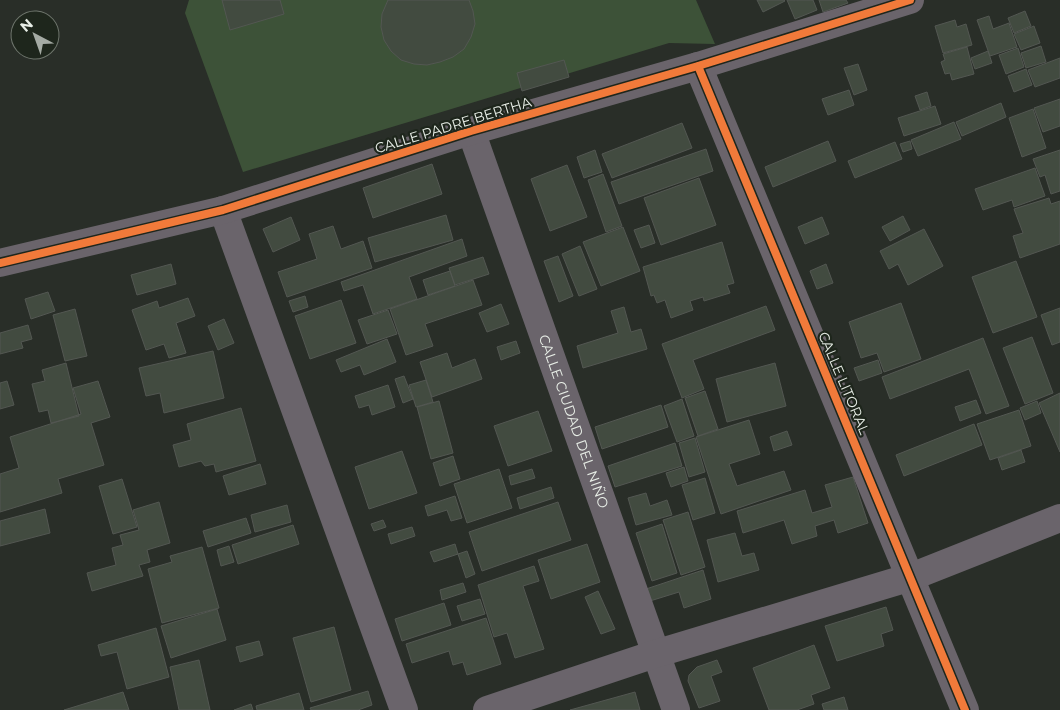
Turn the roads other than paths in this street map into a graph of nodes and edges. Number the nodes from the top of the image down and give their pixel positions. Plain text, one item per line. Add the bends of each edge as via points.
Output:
1 (910, 0) edge
2 (698, 66) junction
3 (471, 131) junction
4 (223, 210) junction
5 (0, 263) edge
6 (1060, 518) edge
7 (911, 577) junction
8 (656, 654) junction
9 (404, 710) edge
10 (487, 710) edge
11 (676, 710) edge
12 (965, 710) edge

1 - 2 street, CALLE PADRE BERTHA
2 - 3 street, CALLE PADRE BERTHA
2 - 7 street, CALLE LITORAL
3 - 4 street, CALLE PADRE BERTHA
3 - 8 street, CALLE CIUDAD DEL NIÑO
4 - 5 street, CALLE PADRE BERTHA
4 - 9 street
6 - 7 street
7 - 8 street
7 - 12 street, CALLE LITORAL
8 - 10 street
8 - 11 street, CALLE CIUDAD DEL NIÑO

